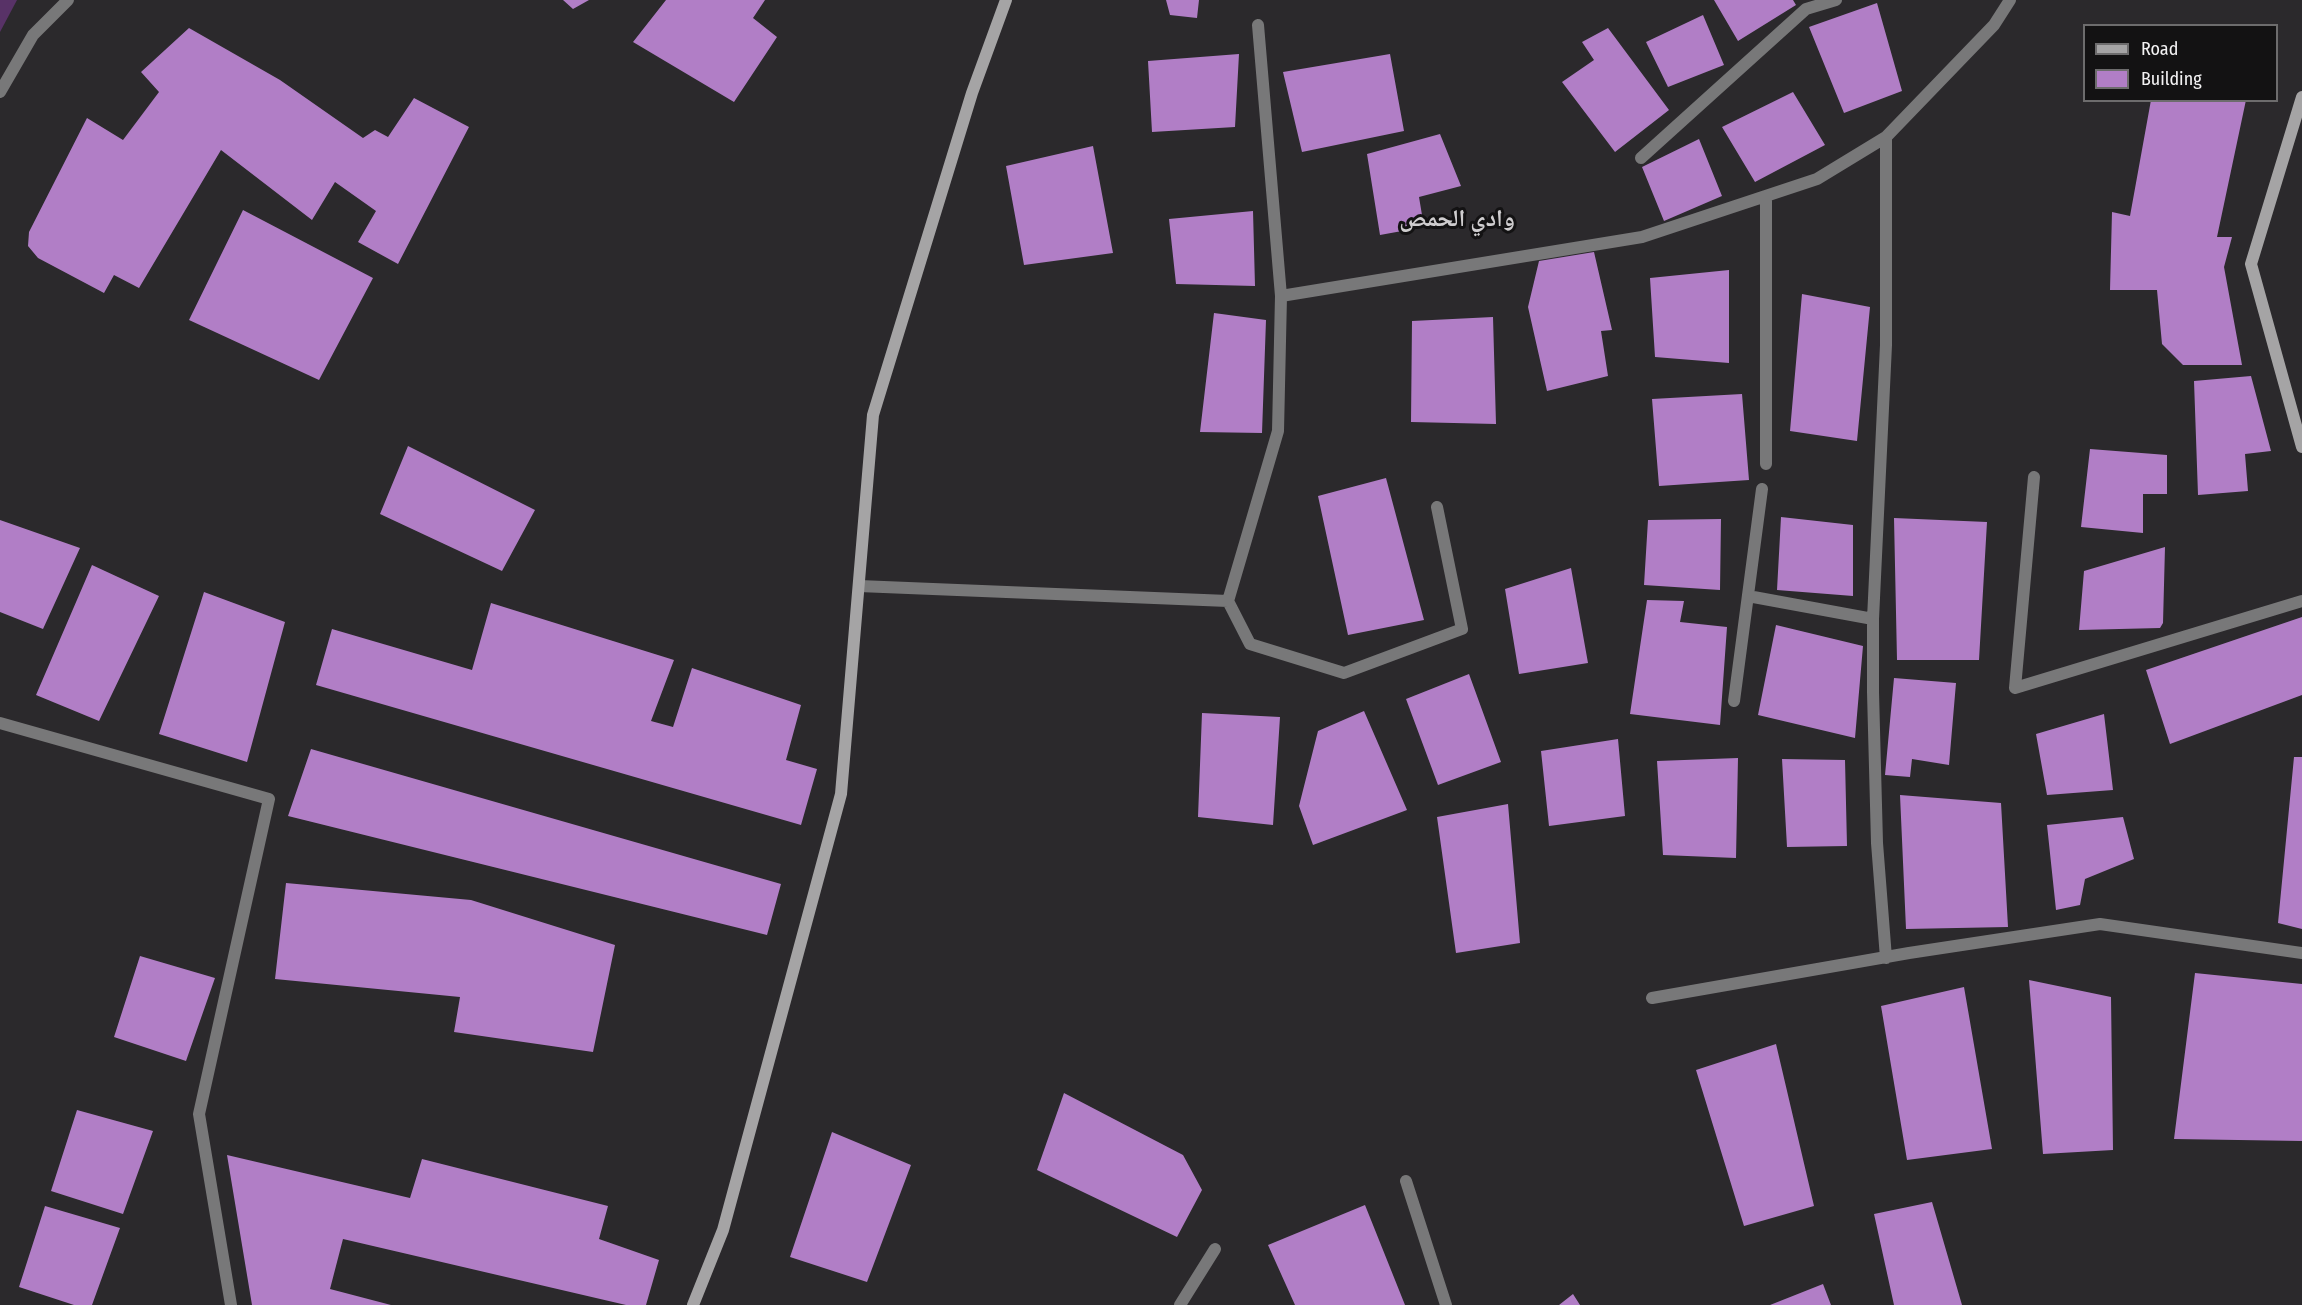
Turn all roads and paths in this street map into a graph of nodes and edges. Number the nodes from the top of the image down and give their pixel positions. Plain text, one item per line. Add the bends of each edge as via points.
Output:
1 (68, 0) edge
2 (1006, 0) edge
3 (1836, 0) edge
4 (2010, 0) edge
5 (1258, 25) dead end
6 (0, 92) edge
7 (2302, 98) edge
8 (2298, 125) edge
9 (1886, 136) junction
10 (1641, 158) dead end
11 (1766, 196) junction
12 (1281, 296) junction
13 (2302, 447) edge
14 (1766, 464) dead end
15 (2034, 477) dead end
16 (1762, 489) dead end
17 (1437, 507) dead end
18 (859, 586) junction
19 (1748, 596) junction
20 (1228, 601) junction
21 (2302, 601) edge
22 (1873, 619) junction
23 (1734, 701) dead end
24 (0, 723) edge
25 (2302, 953) edge
26 (1886, 958) junction
27 (1652, 998) dead end
28 (1406, 1181) dead end
29 (1215, 1249) dead end
30 (231, 1305) edge
31 (693, 1305) edge
32 (1180, 1305) edge
33 (1446, 1305) edge

1 - 6 street via 33,35
2 - 18 street via 972,93 873,415
3 - 10 street via 1806,9
4 - 9 street via 1994,25
5 - 12 street
7 - 8 street
8 - 13 street via 2251,264
9 - 11 street via 1817,179
9 - 22 street via 1886,345
11 - 12 street via 1642,237
11 - 14 street
12 - 20 street via 1278,431
15 - 21 street via 2015,688
16 - 19 street
17 - 20 street via 1462,629 1344,673 1250,644
18 - 20 street
18 - 31 street via 841,794 723,1230
19 - 22 street
19 - 23 street
22 - 26 street via 1876,843
24 - 30 street via 269,799 199,1114
25 - 26 street via 2100,924
26 - 27 street
28 - 33 street
29 - 32 street

